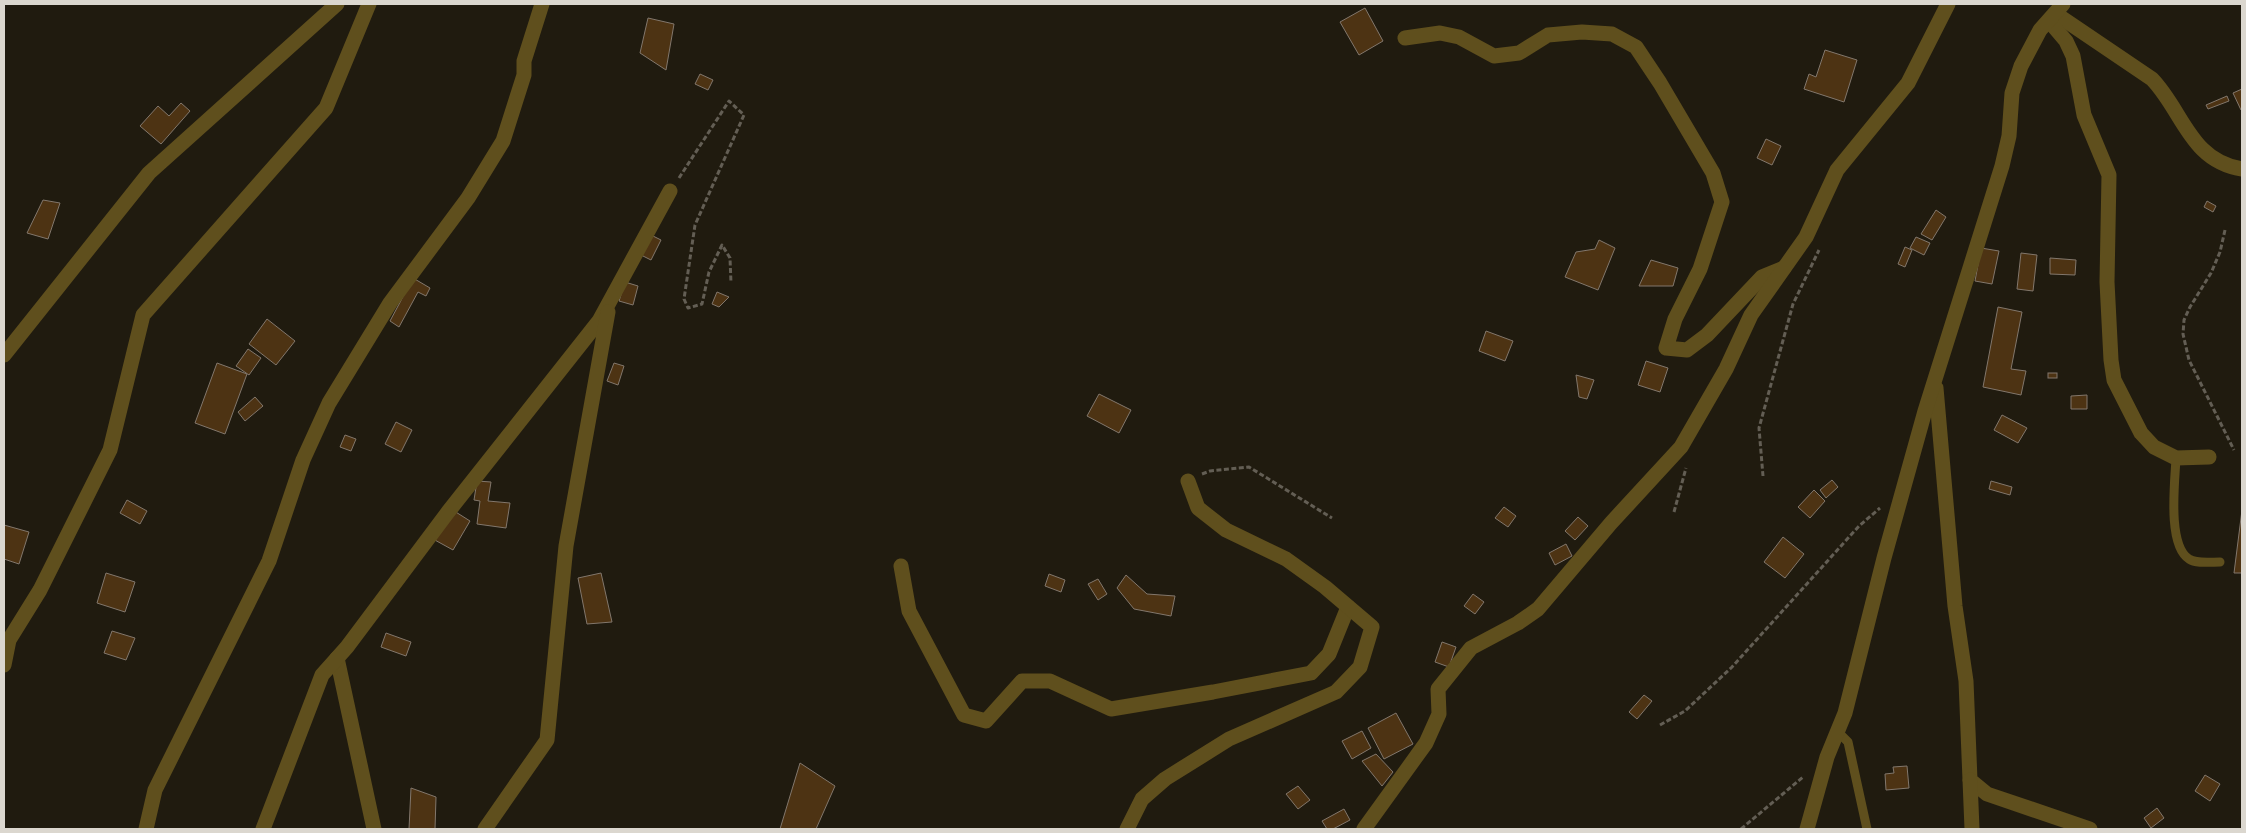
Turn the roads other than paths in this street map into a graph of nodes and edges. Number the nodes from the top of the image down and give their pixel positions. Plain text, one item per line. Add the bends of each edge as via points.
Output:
1 (336, 4) edge
2 (369, 4) edge
3 (542, 4) edge
4 (1948, 4) edge
5 (2056, 13) edge
6 (1405, 38) dead end
7 (2242, 169) edge
8 (670, 191) road end
9 (1785, 267) junction
10 (609, 303) junction
11 (4, 355) edge
12 (1935, 379) junction
13 (2208, 457) dead end
14 (2176, 458) junction
15 (1188, 481) road end
16 (2220, 562) dead end
17 (901, 566) dead end
18 (1348, 607) junction
19 (337, 658) junction
20 (4, 665) edge
21 (1838, 732) junction
22 (1970, 780) junction
23 (146, 829) edge
24 (263, 829) edge
25 (374, 829) edge
26 (485, 829) edge
27 (1126, 829) edge
28 (1364, 829) edge
29 (1807, 829) edge
30 (1867, 829) edge
31 (1972, 829) edge
32 (2090, 829) edge

1 - 11 street via 149,173
2 - 20 street via 326,108 143,315 110,450 40,590 9,640
3 - 23 street via 524,61 524,75 502,141 468,198 390,303 330,403 303,460 269,562 155,790
4 - 9 street via 1908,84 1837,170 1806,237
5 - 7 street via 2152,79 2163,91 2190,138 2210,156
5 - 12 street via 2040,30 2021,66 2012,93 2009,136 2002,166
5 - 14 street via 2073,56 2084,115 2109,175 2107,282 2110,360 2114,380 2141,433 2154,447
6 - 9 street via 1440,33 1460,37 1494,56 1519,53 1548,35 1582,32 1612,34 1636,47 1713,174 1722,202 1700,269 1675,319 1666,348 1687,350 1707,335 1762,277
8 - 10 street
9 - 28 street via 1751,315 1726,369 1681,447 1610,523 1538,609 1471,648 1438,689 1439,714 1426,743
10 - 19 street via 599,321
10 - 26 street via 566,546 547,740
12 - 21 street
12 - 22 street via 1954,606 1966,680
13 - 14 street
14 - 16 lane via 2175,528 2181,550 2187,559 2193,561
15 - 18 street via 1198,508 1226,530 1286,559
17 - 18 street via 909,611 964,715 986,721 1022,681 1050,681 1110,709 1311,673 1329,654
18 - 27 street via 1372,627 1360,667 1336,692 1229,739 1165,778 1142,799
19 - 24 street via 322,675
19 - 25 street
21 - 29 street via 1827,757
21 - 30 lane via 1848,742
22 - 31 street
22 - 32 street via 1987,794

